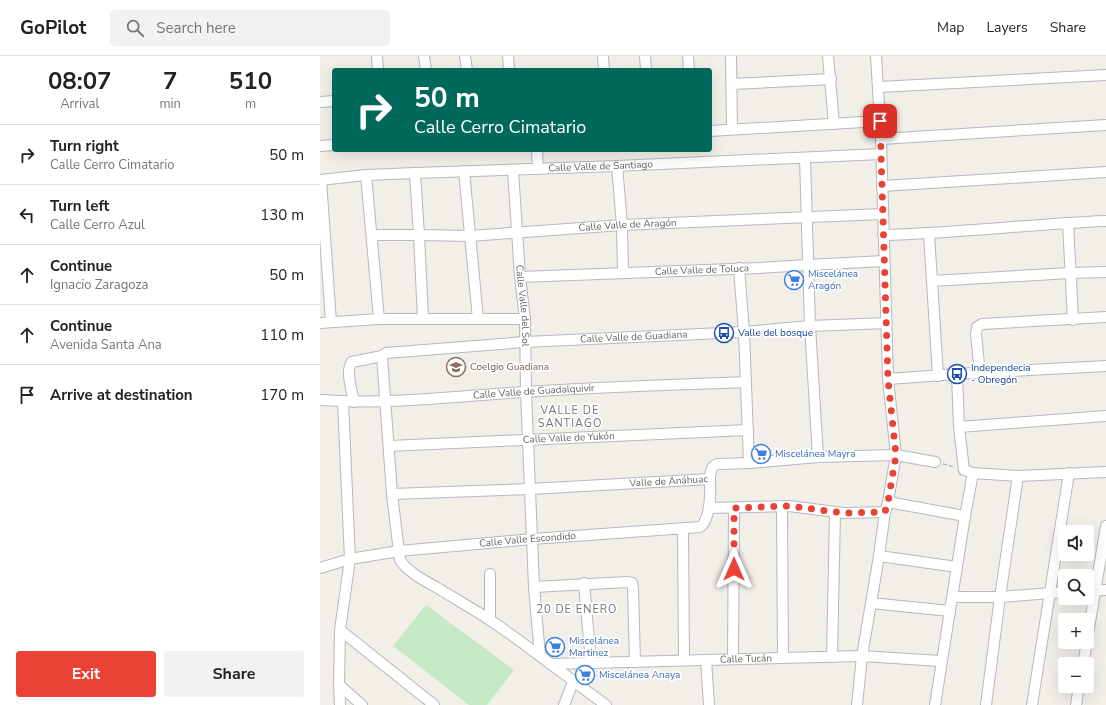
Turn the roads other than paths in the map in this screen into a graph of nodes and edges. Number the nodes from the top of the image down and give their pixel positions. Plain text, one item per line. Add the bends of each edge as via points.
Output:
1 (377, 56) edge
2 (424, 56) edge
3 (465, 56) edge
4 (508, 56) edge
5 (603, 56) edge
6 (645, 56) edge
7 (688, 56) edge
8 (731, 56) edge
9 (828, 56) edge
10 (876, 56) edge
11 (378, 68) edge
12 (426, 68) edge
13 (467, 68) edge
14 (509, 68) edge
15 (604, 68) edge
16 (646, 68) edge
17 (689, 68) edge
18 (1106, 75) edge
19 (830, 79) junction
20 (732, 84) junction
21 (879, 87) junction
22 (332, 101) edge
23 (320, 102) edge
24 (880, 121) junction
25 (834, 124) junction
26 (1106, 125) edge
27 (732, 129) junction
28 (712, 131) edge
29 (881, 139) junction
30 (332, 145) edge
31 (320, 146) edge
32 (537, 152) edge
33 (881, 154) junction
34 (805, 158) junction
35 (617, 166) junction
36 (538, 169) junction
37 (513, 170) junction
38 (464, 171) junction
39 (1106, 172) edge
40 (415, 173) junction
41 (366, 175) junction
42 (321, 180) edge
43 (882, 186) junction
44 (883, 214) junction
45 (807, 218) junction
46 (1106, 221) edge
47 (1068, 223) junction
48 (622, 225) junction
49 (518, 232) junction
50 (929, 234) junction
51 (372, 235) junction
52 (419, 235) junction
53 (883, 235) junction
54 (470, 236) junction
55 (884, 261) junction
56 (808, 264) junction
57 (740, 268) junction
58 (1106, 272) edge
59 (623, 273) junction
60 (1070, 273) junction
61 (520, 277) junction
62 (932, 282) junction
63 (1106, 317) edge
64 (379, 319) junction
65 (423, 319) junction
66 (478, 319) junction
67 (525, 319) junction
68 (1073, 320) junction
69 (331, 322) junction
70 (320, 323) edge
71 (887, 323) junction
72 (810, 326) junction
73 (744, 332) junction
74 (524, 342) junction
75 (382, 356) junction
76 (1106, 366) edge
77 (957, 374) junction
78 (980, 374) junction
79 (938, 376) junction
80 (888, 380) junction
81 (746, 382) junction
82 (526, 392) junction
83 (320, 402) edge
84 (343, 402) junction
85 (354, 402) junction
86 (386, 402) junction
87 (1106, 416) edge
88 (958, 427) junction
89 (748, 430) junction
90 (528, 439) junction
91 (389, 446) junction
92 (896, 455) junction
93 (818, 457) junction
94 (935, 462) road end
95 (749, 463) junction
96 (968, 472) junction
97 (1106, 472) edge
98 (1069, 473) junction
99 (1018, 476) junction
100 (710, 479) junction
101 (530, 489) junction
102 (392, 494) junction
103 (782, 507) junction
104 (887, 507) junction
105 (709, 508) junction
106 (734, 508) junction
107 (835, 512) junction
108 (965, 516) junction
109 (1106, 526) edge
110 (683, 529) junction
111 (532, 539) junction
112 (399, 551) junction
113 (880, 556) junction
114 (350, 559) junction
115 (957, 567) junction
116 (320, 568) edge
117 (490, 574) dead end
118 (1094, 578) edge
119 (584, 584) junction
120 (534, 587) junction
121 (1106, 590) edge
122 (1094, 591) edge
123 (1058, 592) edge
124 (1050, 593) junction
125 (953, 597) junction
126 (1000, 597) junction
127 (870, 603) junction
128 (950, 611) junction
129 (490, 620) junction
130 (340, 630) junction
131 (540, 656) junction
132 (862, 656) junction
133 (832, 657) junction
134 (783, 658) junction
135 (733, 659) junction
136 (684, 660) junction
137 (706, 660) junction
138 (941, 661) junction
139 (635, 662) junction
140 (591, 663) junction
141 (550, 664) junction
142 (573, 682) junction
143 (338, 685) junction
144 (1078, 693) edge
145 (340, 705) edge
146 (362, 705) edge
147 (434, 705) edge
148 (564, 705) edge
149 (606, 705) edge
150 (709, 705) edge
151 (857, 705) edge
152 (935, 705) edge
153 (986, 705) edge
154 (1032, 705) edge
155 (1076, 705) edge

1 - 11 street
2 - 12 street
3 - 13 street
4 - 14 street
5 - 15 street
6 - 16 street
7 - 17 street
8 - 20 street
9 - 19 street
10 - 21 street
18 - 21 street
19 - 20 street
19 - 25 street
20 - 27 street
21 - 24 street
22 - 23 street
24 - 25 street
24 - 29 street
25 - 27 street
26 - 29 street
27 - 28 street
29 - 33 street
30 - 31 street
32 - 36 street
33 - 34 street, Calle Valle de Santiago
33 - 43 street
34 - 35 street, Calle Valle de Santiago
34 - 45 street
35 - 36 street, Calle Valle de Santiago
35 - 48 street
36 - 37 street, Calle Valle de Santiago
37 - 38 street, Calle Valle de Santiago
37 - 49 street, Calle Valle del Sol
38 - 40 street, Calle Valle de Santiago
38 - 54 street
39 - 43 street
40 - 41 street, Calle Valle de Santiago
40 - 52 street
41 - 42 street, Calle Valle de Santiago
41 - 51 street
42 - 69 street
43 - 44 street
44 - 45 street, Calle Valle de Aragón
44 - 53 street
45 - 48 street, Calle Valle de Aragón
45 - 56 street
46 - 47 street
47 - 50 street
47 - 60 street
48 - 49 street, Calle Valle de Aragón
48 - 59 street
49 - 54 street, Calle Valle de Aragón
49 - 61 street, Calle Valle del Sol
50 - 53 street
50 - 62 street
51 - 52 street, Calle Valle de Aragón
51 - 64 street
52 - 54 street, Calle Valle de Aragón
52 - 65 street
53 - 55 street
54 - 66 street
55 - 56 street, Calle Valle de Toluca
55 - 71 street
56 - 57 street, Calle Valle de Toluca
56 - 72 street
57 - 59 street, Calle Valle de Toluca
57 - 73 street
58 - 60 street
59 - 61 street, Calle Valle de Toluca
60 - 62 street
60 - 68 street
61 - 67 street, Calle Valle del Sol
62 - 79 street
63 - 68 street
64 - 65 street
64 - 69 street
65 - 66 street
66 - 67 street
67 - 74 street, Calle Valle del Sol
68 - 78 street via 982,324 977,327 976,334
69 - 70 street
71 - 72 street, Calle Valle de Guadiana
71 - 80 street
72 - 73 street, Calle Valle de Guadiana
72 - 93 street
73 - 74 street, Calle Valle de Guadiana
73 - 81 street
74 - 75 street, Calle Valle de Guadiana via 386,353
74 - 82 street, Calle Valle del Sol
75 - 85 street, Calle Valle de Guadiana via 350,364 350,384
75 - 86 street
76 - 78 street
77 - 78 street
77 - 79 street
77 - 88 street
79 - 80 street
80 - 92 street
81 - 82 street, Calle Valle de Guadalquivir
81 - 89 street
82 - 86 street, Calle Valle de Guadalquivir
82 - 90 street, Calle Valle del Sol
83 - 84 street, Calle Valle de Guadalquivir
84 - 85 street, Calle Valle de Guadalquivir
84 - 114 street
85 - 86 street, Calle Valle de Guadalquivir
86 - 91 street
87 - 88 street
88 - 96 street
89 - 90 street, Calle Valle de Yukón
89 - 95 street
90 - 91 street, Calle Valle de Yukón
90 - 101 street, Calle Valle del Sol
91 - 102 street
92 - 93 street, Valle de Anáhuac
92 - 94 street, Valle de Anáhuac
92 - 104 street
93 - 95 street, Valle de Anáhuac
95 - 100 street, Valle de Anáhuac via 717,464 712,468
96 - 99 street
96 - 108 street
97 - 98 street
98 - 99 street
98 - 124 street
99 - 126 street
100 - 101 street, Valle de Anáhuac
100 - 105 street
101 - 102 street, Valle de Anáhuac
101 - 111 street, Calle Valle del Sol
102 - 112 street
103 - 106 street
103 - 107 street
103 - 134 street
104 - 107 street
104 - 108 street
104 - 113 street
105 - 106 street
105 - 110 street, Calle Valle Escondido via 704,525
106 - 135 street
107 - 133 street
108 - 115 street
109 - 118 street
110 - 111 street, Calle Valle Escondido
110 - 136 street
111 - 112 street, Calle Valle Escondido
111 - 120 street, Calle Valle del Sol
112 - 114 street, Calle Valle Escondido
112 - 129 street via 403,565
113 - 115 street
113 - 127 street
114 - 116 street, Calle Valle Escondido
114 - 130 street
115 - 125 street
117 - 129 street
119 - 120 street
119 - 139 street via 632,583
119 - 140 street
120 - 131 street, Calle Valle del Sol
121 - 122 street
123 - 124 street
124 - 126 street
124 - 154 street
125 - 126 street
125 - 128 street
126 - 153 street
127 - 128 street
127 - 132 street
128 - 138 street
129 - 131 street
130 - 143 street
130 - 147 street
131 - 141 street
132 - 133 street, Calle Tucán
132 - 138 street, Calle Tucán
132 - 151 street
133 - 134 street, Calle Tucán
134 - 135 street, Calle Tucán
135 - 137 street, Calle Tucán
136 - 137 street, Calle Tucán
136 - 139 street, Calle Tucán
137 - 150 street
138 - 152 street
139 - 140 street, Calle Tucán
140 - 141 street, Calle Tucán
141 - 142 street
142 - 148 street
142 - 149 street
143 - 145 street
143 - 146 street
144 - 155 street

